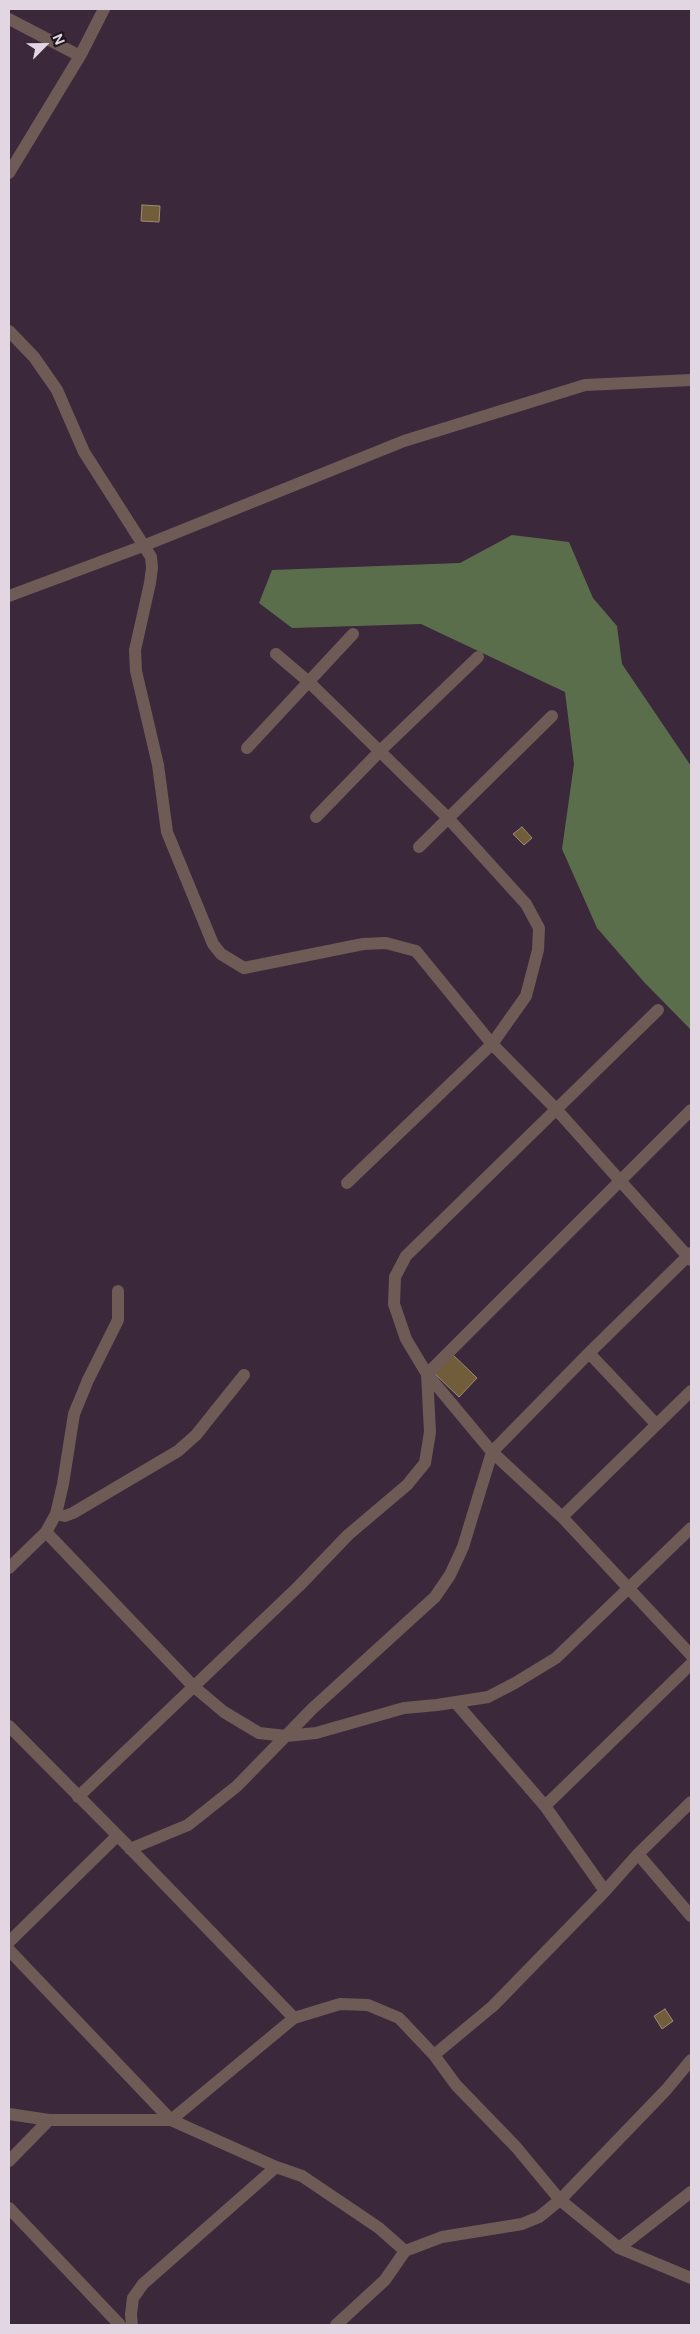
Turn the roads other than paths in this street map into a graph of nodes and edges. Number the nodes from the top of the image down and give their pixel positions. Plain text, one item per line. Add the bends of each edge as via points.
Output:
1 (104, 9) edge
2 (9, 19) edge
3 (80, 56) junction
4 (9, 173) edge
5 (9, 331) edge
6 (691, 380) edge
7 (143, 546) junction
8 (9, 596) edge
9 (353, 634) dead end
10 (276, 654) dead end
11 (478, 657) dead end
12 (310, 683) junction
13 (552, 716) dead end
14 (247, 748) dead end
15 (380, 751) junction
16 (316, 816) dead end
17 (448, 818) junction
18 (419, 846) dead end
19 (658, 1010) dead end
20 (492, 1044) junction
21 (556, 1109) junction
22 (691, 1110) edge
23 (620, 1182) junction
24 (347, 1183) dead end
25 (690, 1256) edge
26 (118, 1291) dead end
27 (588, 1353) junction
28 (427, 1374) junction
29 (244, 1375) dead end
30 (691, 1391) edge
31 (656, 1424) junction
32 (492, 1452) junction
33 (56, 1514) junction
34 (562, 1517) junction
35 (691, 1528) edge
36 (46, 1532) junction
37 (9, 1568) edge
38 (629, 1589) junction
39 (691, 1655) edge
40 (691, 1664) edge
41 (193, 1686) junction
42 (456, 1702) junction
43 (9, 1726) edge
44 (286, 1736) junction
45 (78, 1797) junction
46 (691, 1802) edge
47 (545, 1806) junction
48 (117, 1836) junction
49 (130, 1849) junction
50 (638, 1854) junction
51 (606, 1891) junction
52 (691, 1916) edge
53 (9, 1942) edge
54 (9, 1950) edge
55 (294, 2018) junction
56 (434, 2055) junction
57 (691, 2060) edge
58 (9, 2114) edge
59 (49, 2120) junction
60 (171, 2120) junction
61 (9, 2161) edge
62 (276, 2168) junction
63 (691, 2192) edge
64 (560, 2200) junction
65 (9, 2208) edge
66 (619, 2248) junction
67 (405, 2252) junction
68 (691, 2278) edge
69 (120, 2325) edge
70 (132, 2325) edge
71 (336, 2325) edge

1 - 3 street
2 - 3 street
3 - 4 street
5 - 7 street via 34,357 57,390 84,452
6 - 7 street via 585,385 404,441
7 - 8 street
7 - 20 street via 152,568 135,650 136,671 158,765 167,832 213,944 221,954 244,968 363,944 386,943 409,948 421,955
9 - 12 street
10 - 12 street
11 - 15 street
12 - 14 street
12 - 15 street
13 - 17 street
15 - 16 street
15 - 17 street
17 - 18 street
17 - 20 street via 526,904 539,928 538,950 526,996
19 - 21 street
20 - 21 street
20 - 24 street
21 - 23 street
21 - 28 street via 406,1256 395,1277 394,1304 406,1339
22 - 23 street
23 - 25 street
23 - 28 street
25 - 27 street
26 - 33 street via 118,1320 74,1414
27 - 31 street
27 - 32 street
28 - 32 street
28 - 41 street via 430,1432 425,1463 407,1485 348,1535
29 - 33 street via 196,1436 178,1451 73,1513 65,1516
30 - 31 street
31 - 34 street
32 - 34 street
32 - 44 street via 463,1547 435,1597
33 - 36 street
34 - 38 street
35 - 38 street
36 - 37 street
36 - 41 street
38 - 39 street
38 - 42 street via 556,1658 488,1697
40 - 47 street
41 - 44 street via 224,1712 258,1733
41 - 45 street
42 - 44 street via 404,1708 316,1733
42 - 47 street
43 - 45 street
44 - 49 street via 237,1786 188,1826
45 - 48 street
46 - 50 street
47 - 51 street
48 - 49 street
48 - 53 street
49 - 55 street
50 - 51 street
50 - 52 street
51 - 56 street via 493,2006
54 - 60 street
55 - 56 street via 340,2004 368,2005 399,2018
55 - 60 street
56 - 64 street via 456,2085
57 - 64 street
58 - 59 street
59 - 60 street
59 - 61 street
60 - 62 street
62 - 67 street via 302,2176 349,2206
62 - 70 street via 143,2284 134,2298 130,2314
63 - 66 street
64 - 66 street
64 - 67 street via 539,2217 522,2224 442,2237
65 - 69 street
66 - 68 street
67 - 71 street via 384,2280

